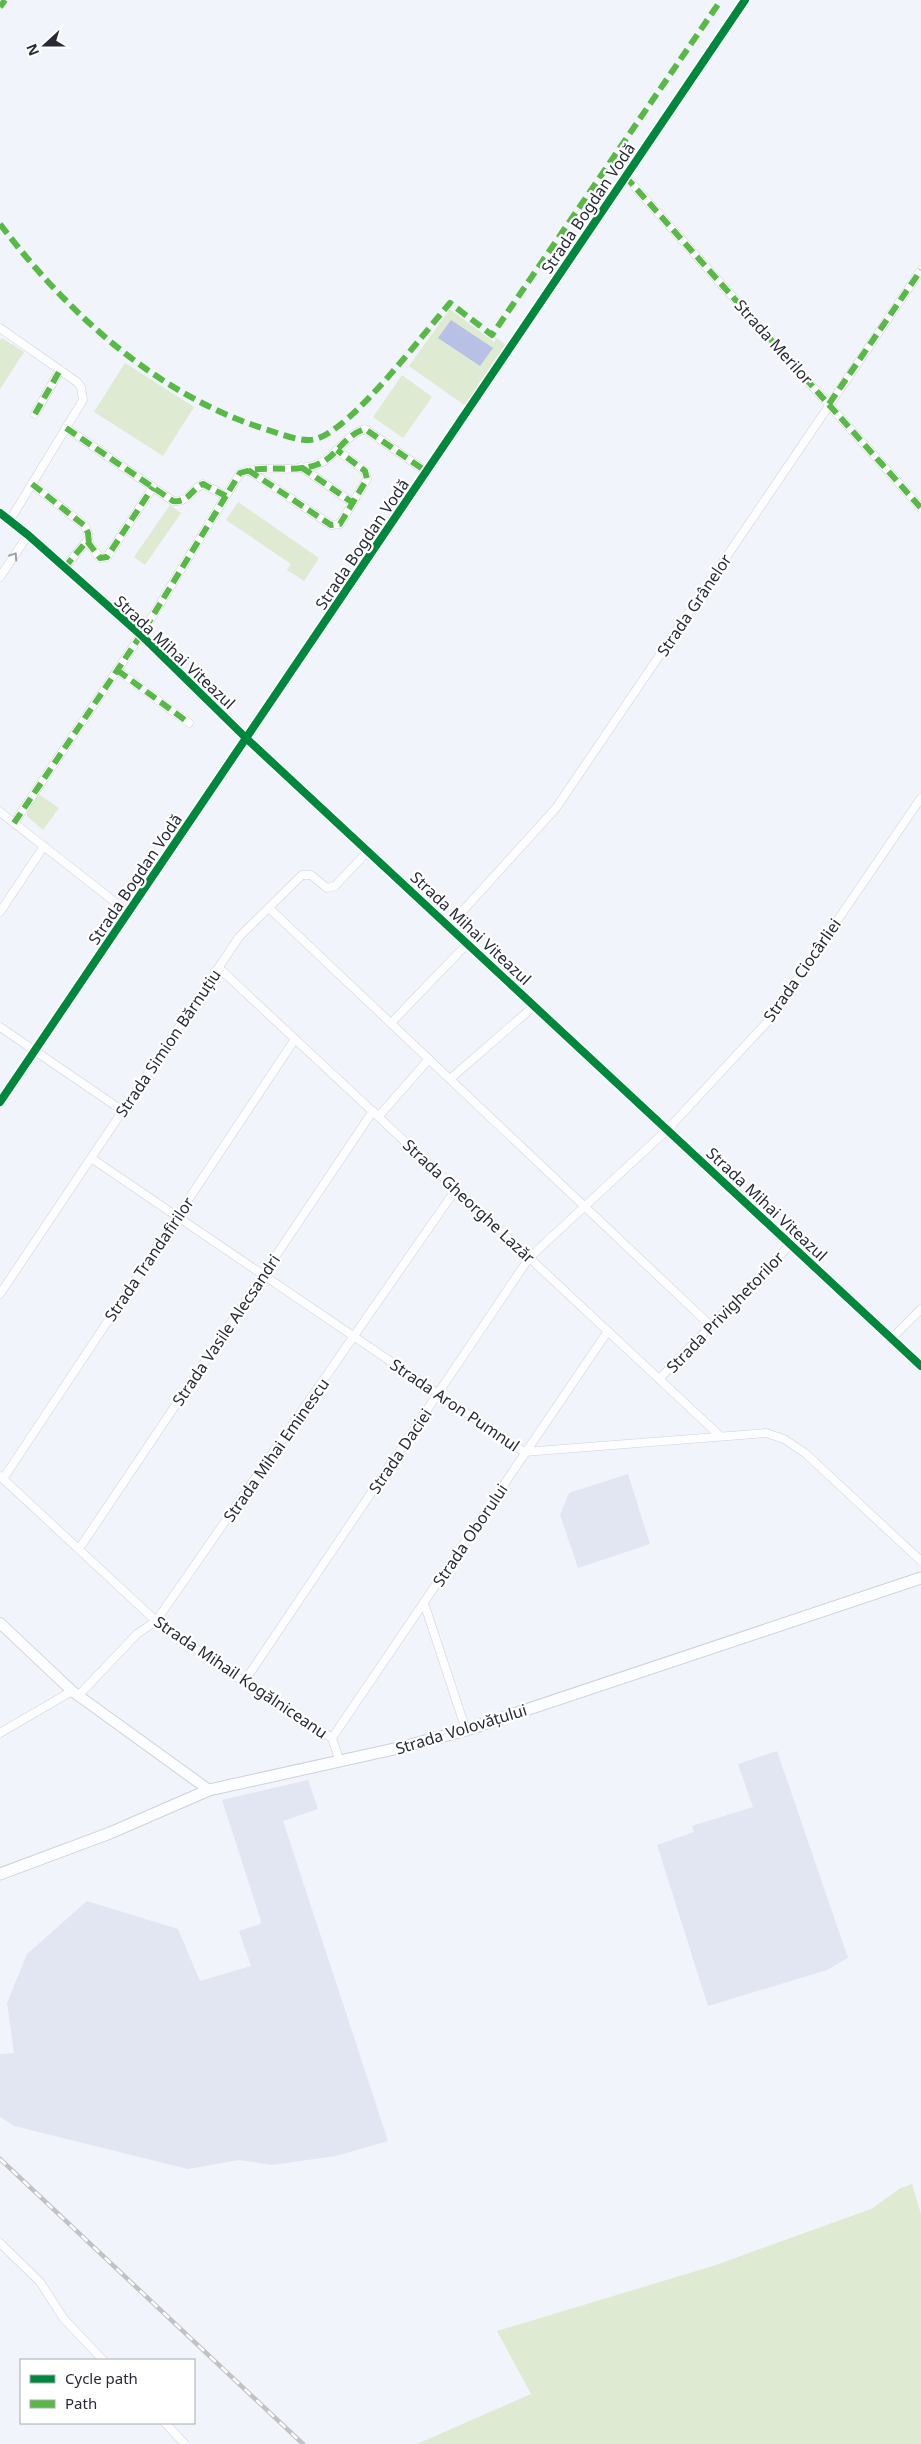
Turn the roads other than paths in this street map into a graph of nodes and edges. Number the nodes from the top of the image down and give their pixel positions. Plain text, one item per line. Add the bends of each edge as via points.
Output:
1 (744, 0) edge
2 (625, 176) junction
3 (921, 270) edge
4 (0, 328) edge
5 (60, 370) junction
6 (830, 404) junction
7 (35, 414) dead end
8 (66, 428) junction
9 (337, 450) junction
10 (301, 467) junction
11 (248, 470) junction
12 (427, 472) junction
13 (32, 484) junction
14 (153, 487) junction
15 (226, 496) junction
16 (353, 503) junction
17 (921, 508) edge
18 (0, 513) edge
19 (10, 520) junction
20 (28, 535) junction
21 (87, 541) junction
22 (64, 568) junction
23 (0, 577) edge
24 (141, 636) junction
25 (118, 670) junction
26 (189, 723) dead end
27 (247, 739) junction
28 (921, 798) edge
29 (0, 812) edge
30 (14, 823) junction
31 (44, 846) junction
32 (368, 851) junction
33 (269, 908) junction
34 (0, 912) edge
35 (129, 913) junction
36 (449, 926) junction
37 (467, 944) junction
38 (219, 968) junction
39 (534, 1006) junction
40 (391, 1023) junction
41 (0, 1027) edge
42 (296, 1038) junction
43 (35, 1051) junction
44 (429, 1059) junction
45 (450, 1079) junction
46 (0, 1102) edge
47 (123, 1111) junction
48 (376, 1114) junction
49 (667, 1130) junction
50 (91, 1158) junction
51 (456, 1189) junction
52 (586, 1207) junction
53 (177, 1216) junction
54 (790, 1245) junction
55 (529, 1258) junction
56 (263, 1275) junction
57 (0, 1294) edge
58 (921, 1309) edge
59 (711, 1326) junction
60 (608, 1331) junction
61 (355, 1337) junction
62 (891, 1339) junction
63 (921, 1366) edge
64 (659, 1379) junction
65 (438, 1394) junction
66 (719, 1435) junction
67 (524, 1452) junction
68 (2, 1477) edge
69 (79, 1549) junction
70 (921, 1561) edge
71 (921, 1578) edge
72 (424, 1603) junction
73 (156, 1621) junction
74 (0, 1623) edge
75 (4, 1633) edge
76 (244, 1682) junction
77 (75, 1693) junction
78 (466, 1730) junction
79 (0, 1732) edge
80 (332, 1738) junction
81 (340, 1762) junction
82 (210, 1790) junction
83 (0, 1874) edge
84 (0, 2243) edge
85 (102, 2359) edge
86 (165, 2424) edge
87 (185, 2444) edge

1 - 2 street, Strada Bogdan Vodă
2 - 6 street, Strada Merilor
2 - 12 street, Strada Bogdan Vodă
3 - 6 street, Strada Grânelor
4 - 5 street
5 - 7 street
5 - 8 street via 77,382 83,393 83,400
6 - 17 street, Strada Merilor
6 - 36 street, Strada Grânelor via 556,808
8 - 13 street
8 - 14 street
9 - 10 street via 318,465
9 - 12 street via 347,437 365,429
9 - 16 street via 367,475 366,484
10 - 11 street
10 - 16 street
11 - 15 street via 240,473
11 - 16 street via 332,525 343,522
12 - 27 street, Strada Bogdan Vodă
13 - 19 street
13 - 21 street via 85,526 89,543
14 - 15 street via 173,501 189,498 199,485 204,484
14 - 21 street via 107,557 100,558
15 - 24 street
18 - 19 street, Strada Mihai Viteazul
19 - 20 street, Strada Mihai Viteazul
20 - 22 street, Strada Mihai Viteazul
23 -> 20 street
21 - 22 street
22 - 24 street, Strada Mihai Viteazul
24 - 25 street
24 - 27 street, Strada Mihai Viteazul
25 - 26 street
25 - 30 street
27 - 32 street, Strada Mihai Viteazul
27 - 35 street, Strada Bogdan Vodă
28 - 49 street, Strada Ciocârliei via 770,1019
29 - 30 street
30 - 31 street
31 - 34 street
31 - 35 street
32 - 33 street, Strada Simion Bărnuțiu via 335,886 327,888 311,876 302,875
32 - 36 street, Strada Mihai Viteazul
33 - 38 street, Strada Simion Bărnuțiu via 240,937
33 - 40 street
35 - 43 street, Strada Bogdan Vodă
36 - 37 street, Strada Mihai Viteazul
37 - 39 street, Strada Mihai Viteazul
37 - 40 street
38 - 42 street, Strada Gheorghe Lazăr
38 - 47 street, Strada Simion Bărnuțiu
39 - 45 street
39 - 49 street, Strada Mihai Viteazul
40 - 44 street
41 - 43 street
42 - 48 street, Strada Gheorghe Lazăr
42 - 53 street, Strada Trandafirilor
43 - 46 street, Strada Bogdan Vodă
43 - 47 street
44 - 45 street
44 - 48 street, Strada Vasile Alecsandri
45 - 52 street
47 - 50 street, Strada Simion Bărnuțiu
48 - 51 street, Strada Gheorghe Lazăr
48 - 56 street, Strada Vasile Alecsandri
49 - 52 street, Strada Ciocârliei
49 - 54 street, Strada Mihai Viteazul
50 - 53 street, Strada Aron Pumnul
50 - 57 street, Strada Simion Bărnuțiu
51 - 55 street, Strada Gheorghe Lazăr
51 - 61 street, Strada Mihai Eminescu
52 - 55 street, Strada Daciei
52 - 59 street
53 - 56 street, Strada Aron Pumnul
53 - 68 street, Strada Trandafirilor
54 - 59 street, Strada Privighetorilor
54 - 62 street, Strada Mihai Viteazul
55 - 60 street, Strada Gheorghe Lazăr
55 - 65 street, Strada Daciei
56 - 61 street, Strada Aron Pumnul
56 - 69 street, Strada Vasile Alecsandri
58 - 62 street
59 - 64 street, Strada Privighetorilor
60 - 64 street, Strada Gheorghe Lazăr
60 - 67 street, Strada Oborului
61 - 65 street, Strada Aron Pumnul
61 - 73 street, Strada Mihai Eminescu
62 - 63 street, Strada Mihai Viteazul
64 - 66 street, Strada Gheorghe Lazăr
65 - 67 street, Strada Aron Pumnul
65 - 76 street, Strada Daciei
66 - 67 street, Strada Aron Pumnul
66 - 70 street, Strada Aron Pumnul via 766,1433 784,1439 805,1453
67 - 72 street, Strada Oborului
68 - 69 street, Strada Mihail Kogălniceanu
69 - 73 street, Strada Mihail Kogălniceanu
71 - 78 main road, Strada Volovățului
72 - 78 street
72 - 80 street, Strada Oborului
73 - 76 street, Strada Mihail Kogălniceanu
73 - 77 street, Strada Mihai Eminescu via 136,1634
74 - 75 street
75 - 77 street
76 - 80 street, Strada Mihail Kogălniceanu
77 - 79 street, Strada Mihai Eminescu
77 - 82 street
78 - 81 main road, Strada Volovățului
80 - 81 street, Strada Mihail Kogălniceanu
81 - 82 main road, Strada Volovățului
82 - 83 main road, Strada Volovățului via 110,1833
84 - 85 street via 40,2282 64,2319
86 - 87 street

